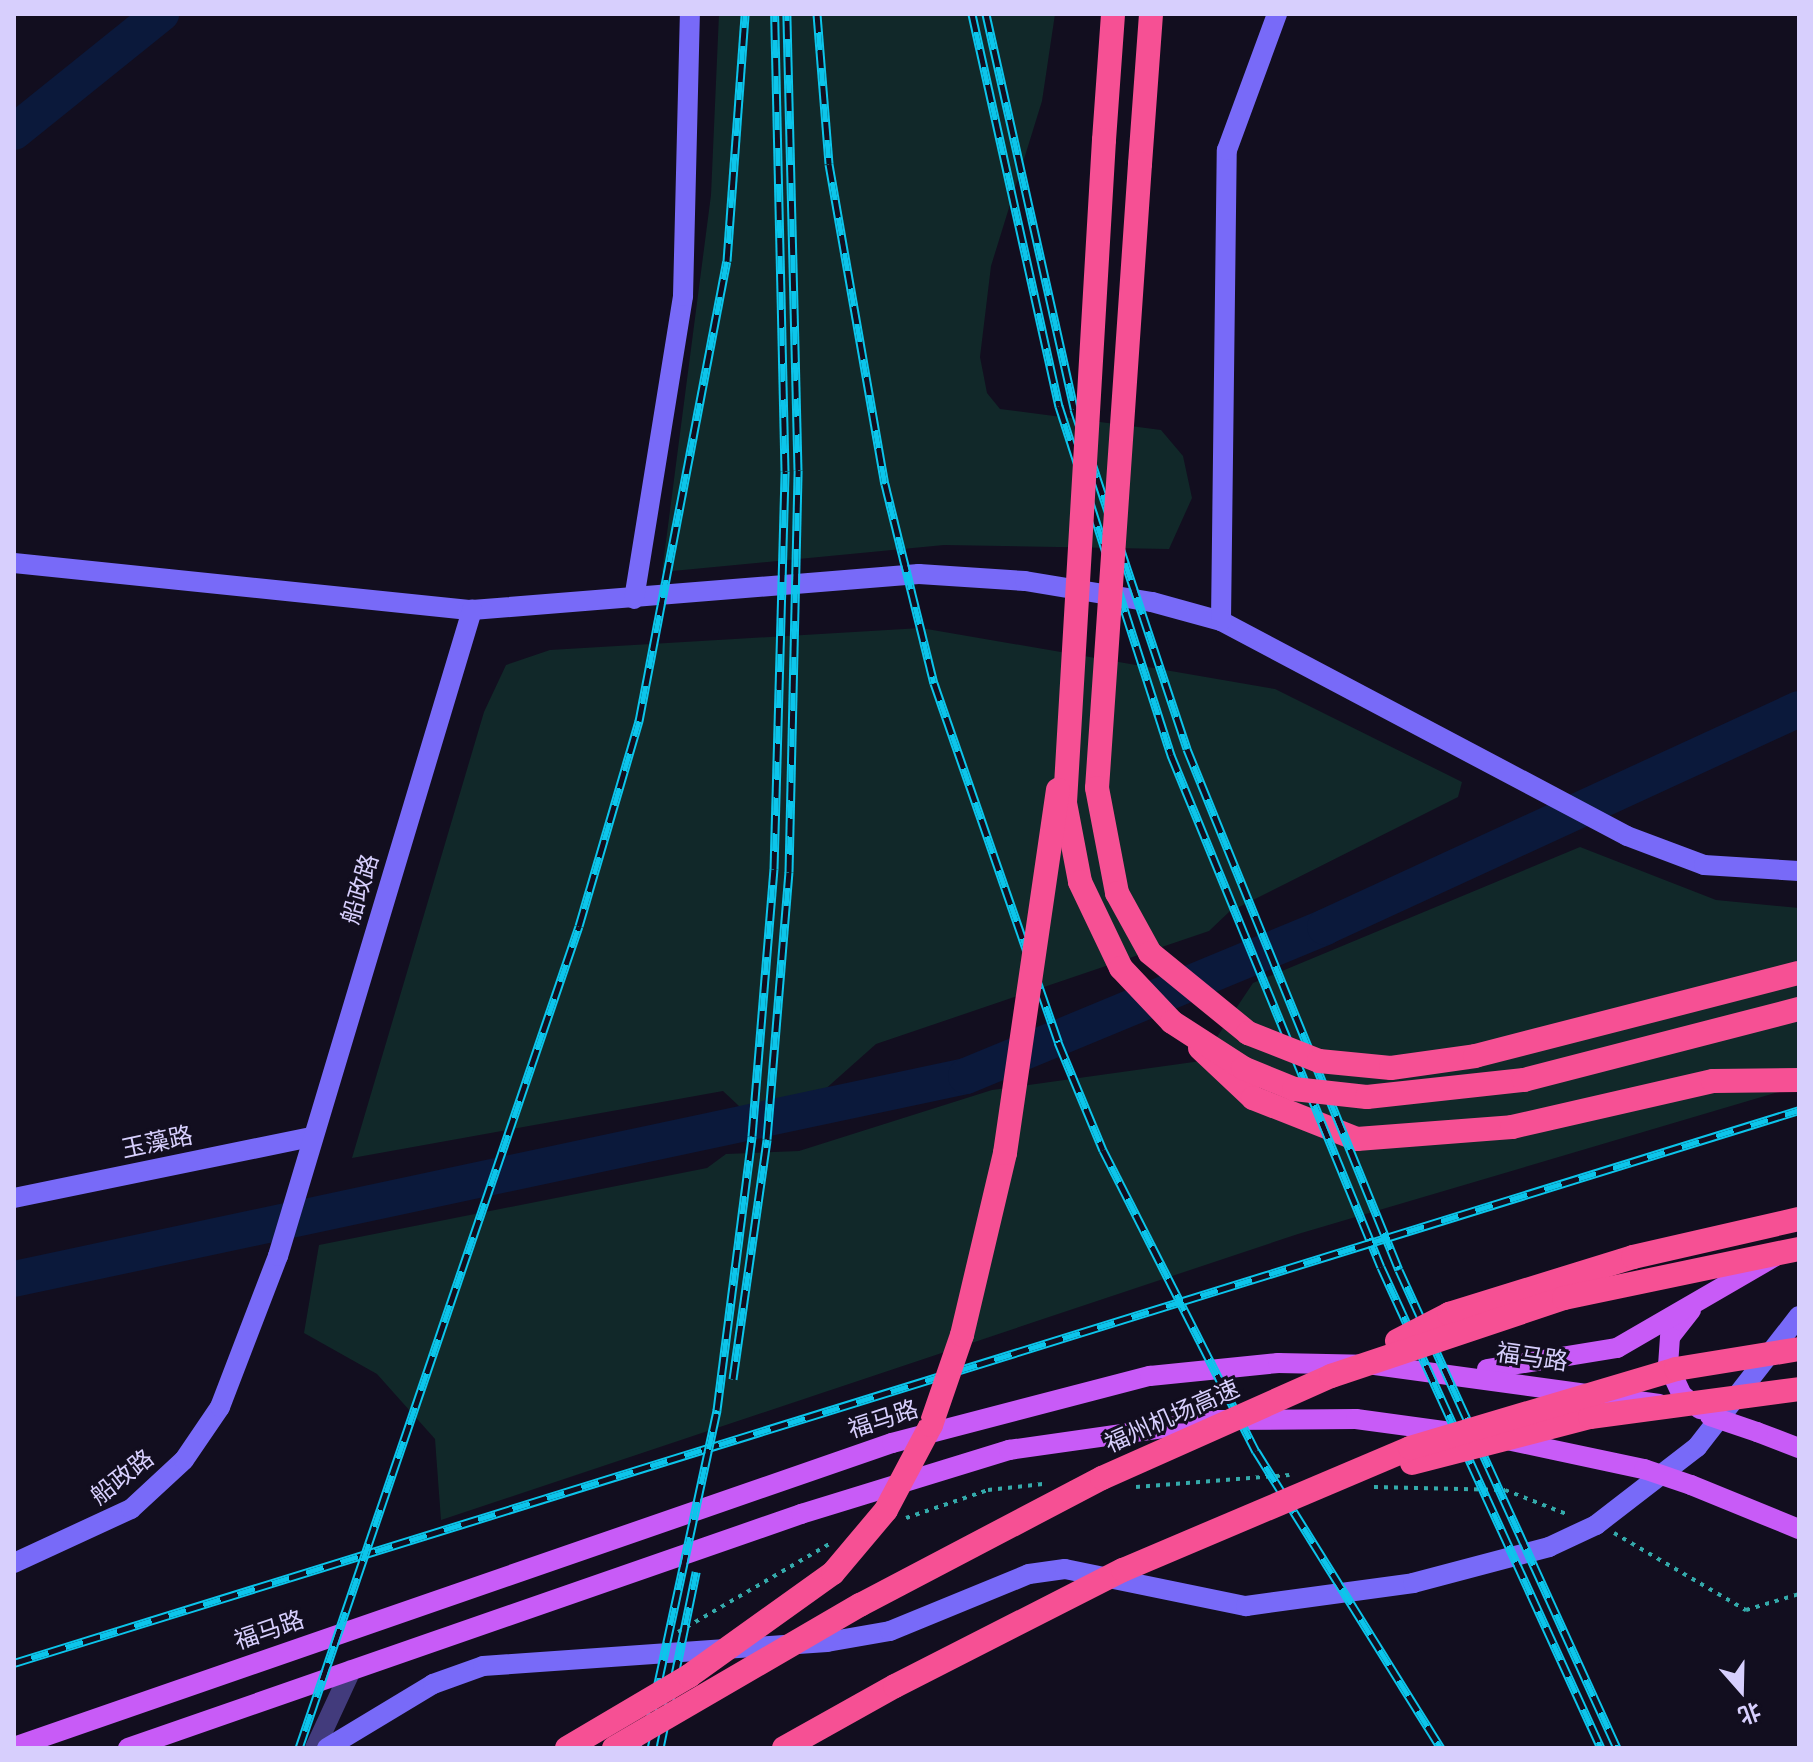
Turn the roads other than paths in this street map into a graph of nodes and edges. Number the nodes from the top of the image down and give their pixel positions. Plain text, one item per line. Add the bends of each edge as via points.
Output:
1 (690, 14) edge
2 (1113, 14) edge
3 (1151, 14) edge
4 (1166, 14) edge
5 (1277, 14) edge
6 (1144, 104) junction
7 (14, 563) edge
8 (634, 599) junction
9 (472, 610) junction
10 (1221, 621) junction
11 (1068, 740) junction
12 (1799, 871) edge
13 (1799, 973) edge
14 (1799, 1009) edge
15 (1172, 1022) junction
16 (1799, 1080) edge
17 (310, 1137) junction
18 (14, 1198) edge
19 (1799, 1219) edge
20 (1794, 1247) edge
21 (1691, 1310) junction
22 (1799, 1316) edge
23 (1799, 1349) edge
24 (1455, 1372) junction
25 (1331, 1376) junction
26 (1799, 1389) edge
27 (1710, 1416) junction
28 (1799, 1448) edge
29 (1295, 1485) junction
30 (1795, 1521) edge
31 (14, 1563) edge
32 (351, 1670) junction
33 (14, 1747) edge
34 (132, 1747) edge
35 (315, 1748) edge
36 (327, 1748) edge
37 (567, 1748) edge
38 (614, 1748) edge
39 (784, 1748) edge

1 - 8 street via 683,296
2 - 11 highway, bridge
3 - 6 highway
4 - 6 highway
5 - 10 street via 1227,150
6 - 13 highway, bridge via 1097,788 1117,893 1150,953 1248,1033 1319,1061 1391,1068 1475,1056
7 - 9 street
8 - 9 street
8 - 10 street via 840,577 952,575 1152,602
9 - 17 street, 船政路
10 - 12 street via 1627,836 1704,865
11 - 15 highway, bridge via 1065,803 1080,882 1121,968
11 - 37 highway, bridge via 1005,1153 962,1335 931,1425 886,1510 833,1573 689,1676
14 - 15 highway, bridge via 1524,1080 1367,1097 1294,1089 1243,1068
15 - 16 highway, bridge via 1253,1098 1357,1139 1512,1127 1713,1081
17 - 18 street, 玉藻路
17 - 31 street, 船政路 via 278,1256 220,1407 184,1460 118,1518
19 - 25 highway, bridge via 1633,1257 1449,1314
20 - 21 main road
20 - 25 highway, 福州机场高速, bridge via 1564,1298
21 - 24 main road via 1617,1348 1575,1359
21 - 27 main road via 1670,1337 1668,1365 1682,1395
22 - 36 street via 1697,1447 1596,1525 1549,1547 1413,1583 1246,1606 1065,1569 1029,1574 890,1631 827,1642 483,1666 433,1684
23 - 29 highway, bridge via 1676,1369 1537,1405
24 - 27 main road, 福马路
24 - 33 main road, 福马路 via 1237,1365 1014,1406 641,1527
25 - 38 highway, 福州机场高速, bridge via 1102,1478 860,1605
26 - 29 highway, bridge via 1590,1417
27 - 28 main road, 福马路, bridge
29 - 39 highway, bridge
30 - 32 main road, bridge via 1644,1469 1555,1448 1356,1419 1220,1420 1097,1433 882,1487
32 - 34 main road
32 - 35 street

